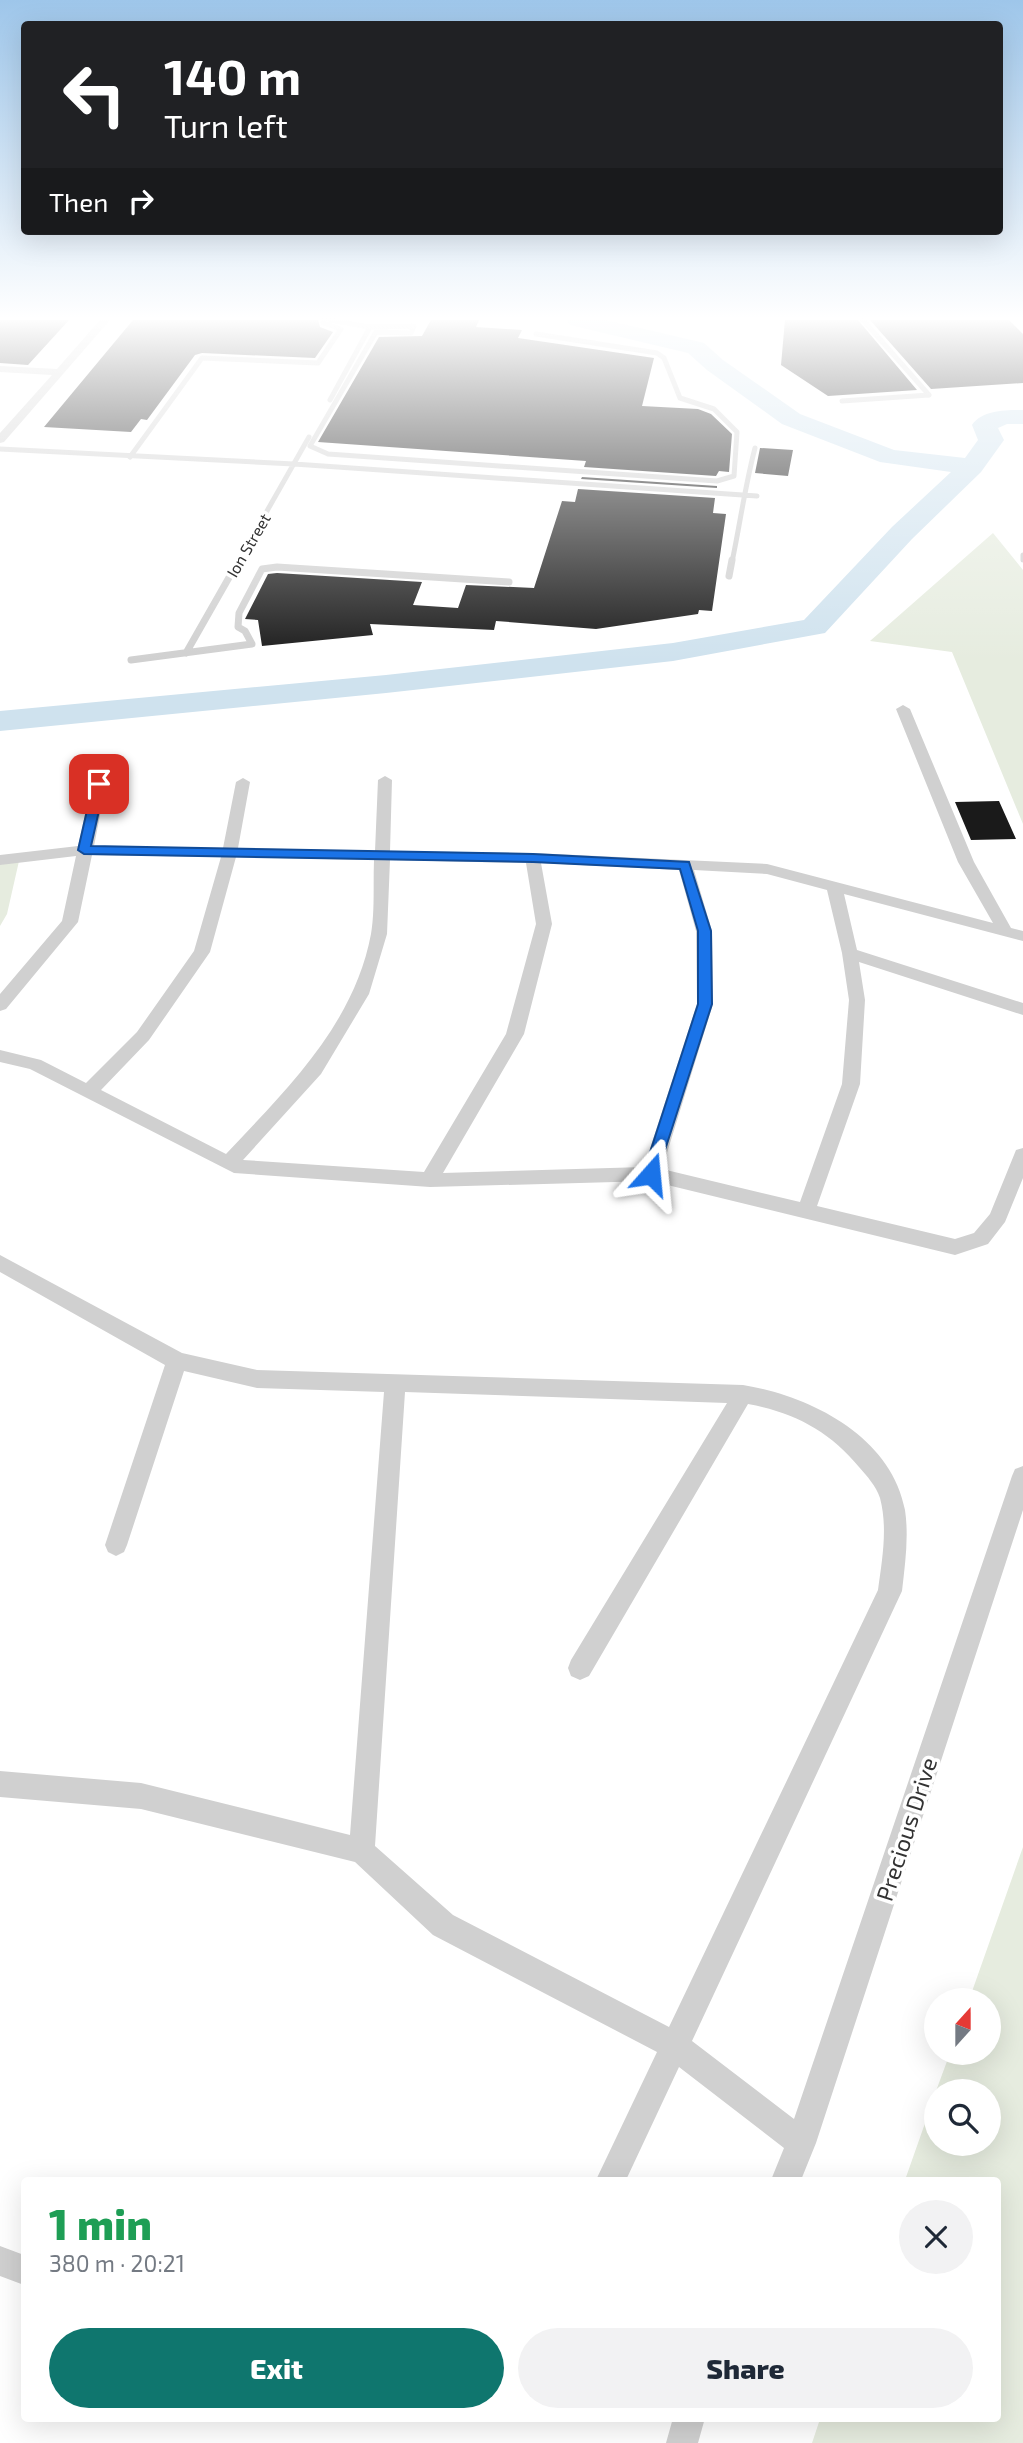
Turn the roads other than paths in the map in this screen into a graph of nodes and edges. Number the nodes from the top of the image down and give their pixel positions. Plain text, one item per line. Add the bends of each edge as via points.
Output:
1 (147, 434) edge
2 (311, 434) edge
3 (317, 434) edge
4 (737, 434) edge
5 (755, 448) dead end
6 (0, 449) edge
7 (130, 457) junction
8 (294, 464) junction
9 (497, 465) junction
10 (493, 479) junction
11 (743, 495) junction
12 (757, 496) dead end
13 (729, 576) dead end
14 (509, 582) dead end
15 (186, 653) junction
16 (131, 660) dead end
17 (903, 709) dead end
18 (385, 780) dead end
19 (243, 782) dead end
20 (99, 784) dead end
21 (84, 850) junction
22 (230, 853) junction
23 (383, 856) junction
24 (533, 858) junction
25 (0, 860) edge
26 (685, 865) junction
27 (834, 886) junction
28 (1004, 929) junction
29 (1023, 936) edge
30 (850, 953) junction
31 (0, 1005) edge
32 (1023, 1009) edge
33 (0, 1056) edge
34 (89, 1091) junction
35 (1023, 1154) edge
36 (229, 1163) junction
37 (651, 1174) junction
38 (430, 1180) junction
39 (806, 1211) junction
40 (0, 1264) edge
41 (177, 1361) junction
42 (395, 1383) junction
43 (743, 1394) junction
44 (1023, 1476) edge
45 (116, 1545) dead end
46 (580, 1668) dead end
47 (0, 1784) edge
48 (362, 1851) junction
49 (675, 2046) junction
50 (802, 2143) junction
51 (612, 2177) edge
52 (787, 2177) edge
53 (0, 2261) edge
54 (21, 2269) edge
55 (688, 2422) edge
56 (682, 2443) edge

1 - 7 lane
2 - 8 lane, Ion Street
3 - 9 lane via 310,446 328,454
4 - 9 lane via 734,476 717,481
5 - 11 lane
6 - 7 lane
7 - 8 lane
8 - 10 lane
8 - 15 lane, Ion Street
9 - 10 lane
10 - 11 lane
11 - 12 lane
11 - 13 lane
14 - 15 lane via 262,569 239,614 238,627 252,644
15 - 16 lane
17 - 28 street via 966,862
18 - 23 street
19 - 22 street
20 - 21 street
21 - 22 street
21 - 25 street
21 - 31 street via 70,922
22 - 23 street
22 - 34 street via 202,952 143,1036
23 - 24 street
23 - 36 street via 379,934 361,994 315,1070
24 - 26 street
24 - 38 street via 544,924 515,1034
26 - 27 street via 767,869
26 - 37 street via 705,931 705,1004
27 - 28 street
27 - 30 street
28 - 29 street
30 - 32 street
30 - 39 street via 857,1000 851,1084
33 - 34 street via 35,1064
34 - 36 street
35 - 39 street via 998,1217 981,1239 955,1247
36 - 38 street
37 - 38 street
37 - 39 street
40 - 41 street
41 - 42 street via 257,1379
41 - 45 street
42 - 43 street
42 - 48 street
43 - 46 street
43 - 49 street via 807,1410 838,1429 864,1456 886,1486 894,1519 895,1555 890,1591
44 - 50 street, Precious Drive
47 - 48 street via 141,1796
48 - 49 street via 443,1925
49 - 50 street
49 - 51 street
50 - 52 street, Precious Drive
53 - 54 street
55 - 56 street

